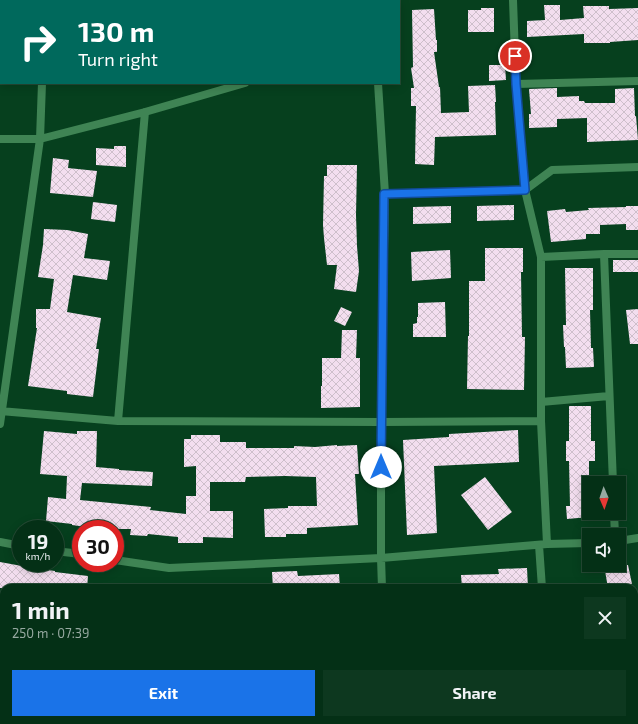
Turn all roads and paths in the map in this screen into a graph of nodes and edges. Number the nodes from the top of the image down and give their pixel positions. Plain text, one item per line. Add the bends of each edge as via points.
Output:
1 (513, 0) edge
2 (638, 81) edge
3 (42, 84) edge
4 (242, 84) edge
5 (378, 84) edge
6 (516, 84) junction
7 (145, 112) junction
8 (0, 139) edge
9 (40, 139) junction
10 (638, 167) edge
11 (525, 190) junction
12 (384, 194) junction
13 (604, 254) junction
14 (638, 254) edge
15 (541, 257) junction
16 (609, 396) junction
17 (541, 402) junction
18 (1, 411) edge
19 (118, 421) junction
20 (541, 421) junction
21 (381, 422) junction
22 (0, 424) edge
23 (613, 476) edge
24 (638, 538) edge
25 (626, 540) edge
26 (0, 542) edge
27 (582, 543) edge
28 (12, 544) edge
29 (543, 544) junction
30 (381, 558) junction
31 (124, 561) edge
32 (382, 584) edge
33 (542, 584) edge

1 - 6 street
2 - 6 street
3 - 9 street
4 - 7 street
5 - 12 street
6 - 11 street
7 - 9 street
7 - 19 street
8 - 9 street
9 - 18 street
10 - 11 street via 552,170
11 - 12 street
11 - 15 street
12 - 21 street
13 - 14 street
13 - 15 street
13 - 16 street
15 - 17 street
16 - 17 street
16 - 23 street
17 - 20 street
18 - 19 street
18 - 22 street
19 - 21 street
20 - 21 street
20 - 29 street
21 - 30 street
24 - 25 street
26 - 28 street
27 - 29 street
29 - 30 street
29 - 33 street
30 - 31 street via 169,568
30 - 32 street

